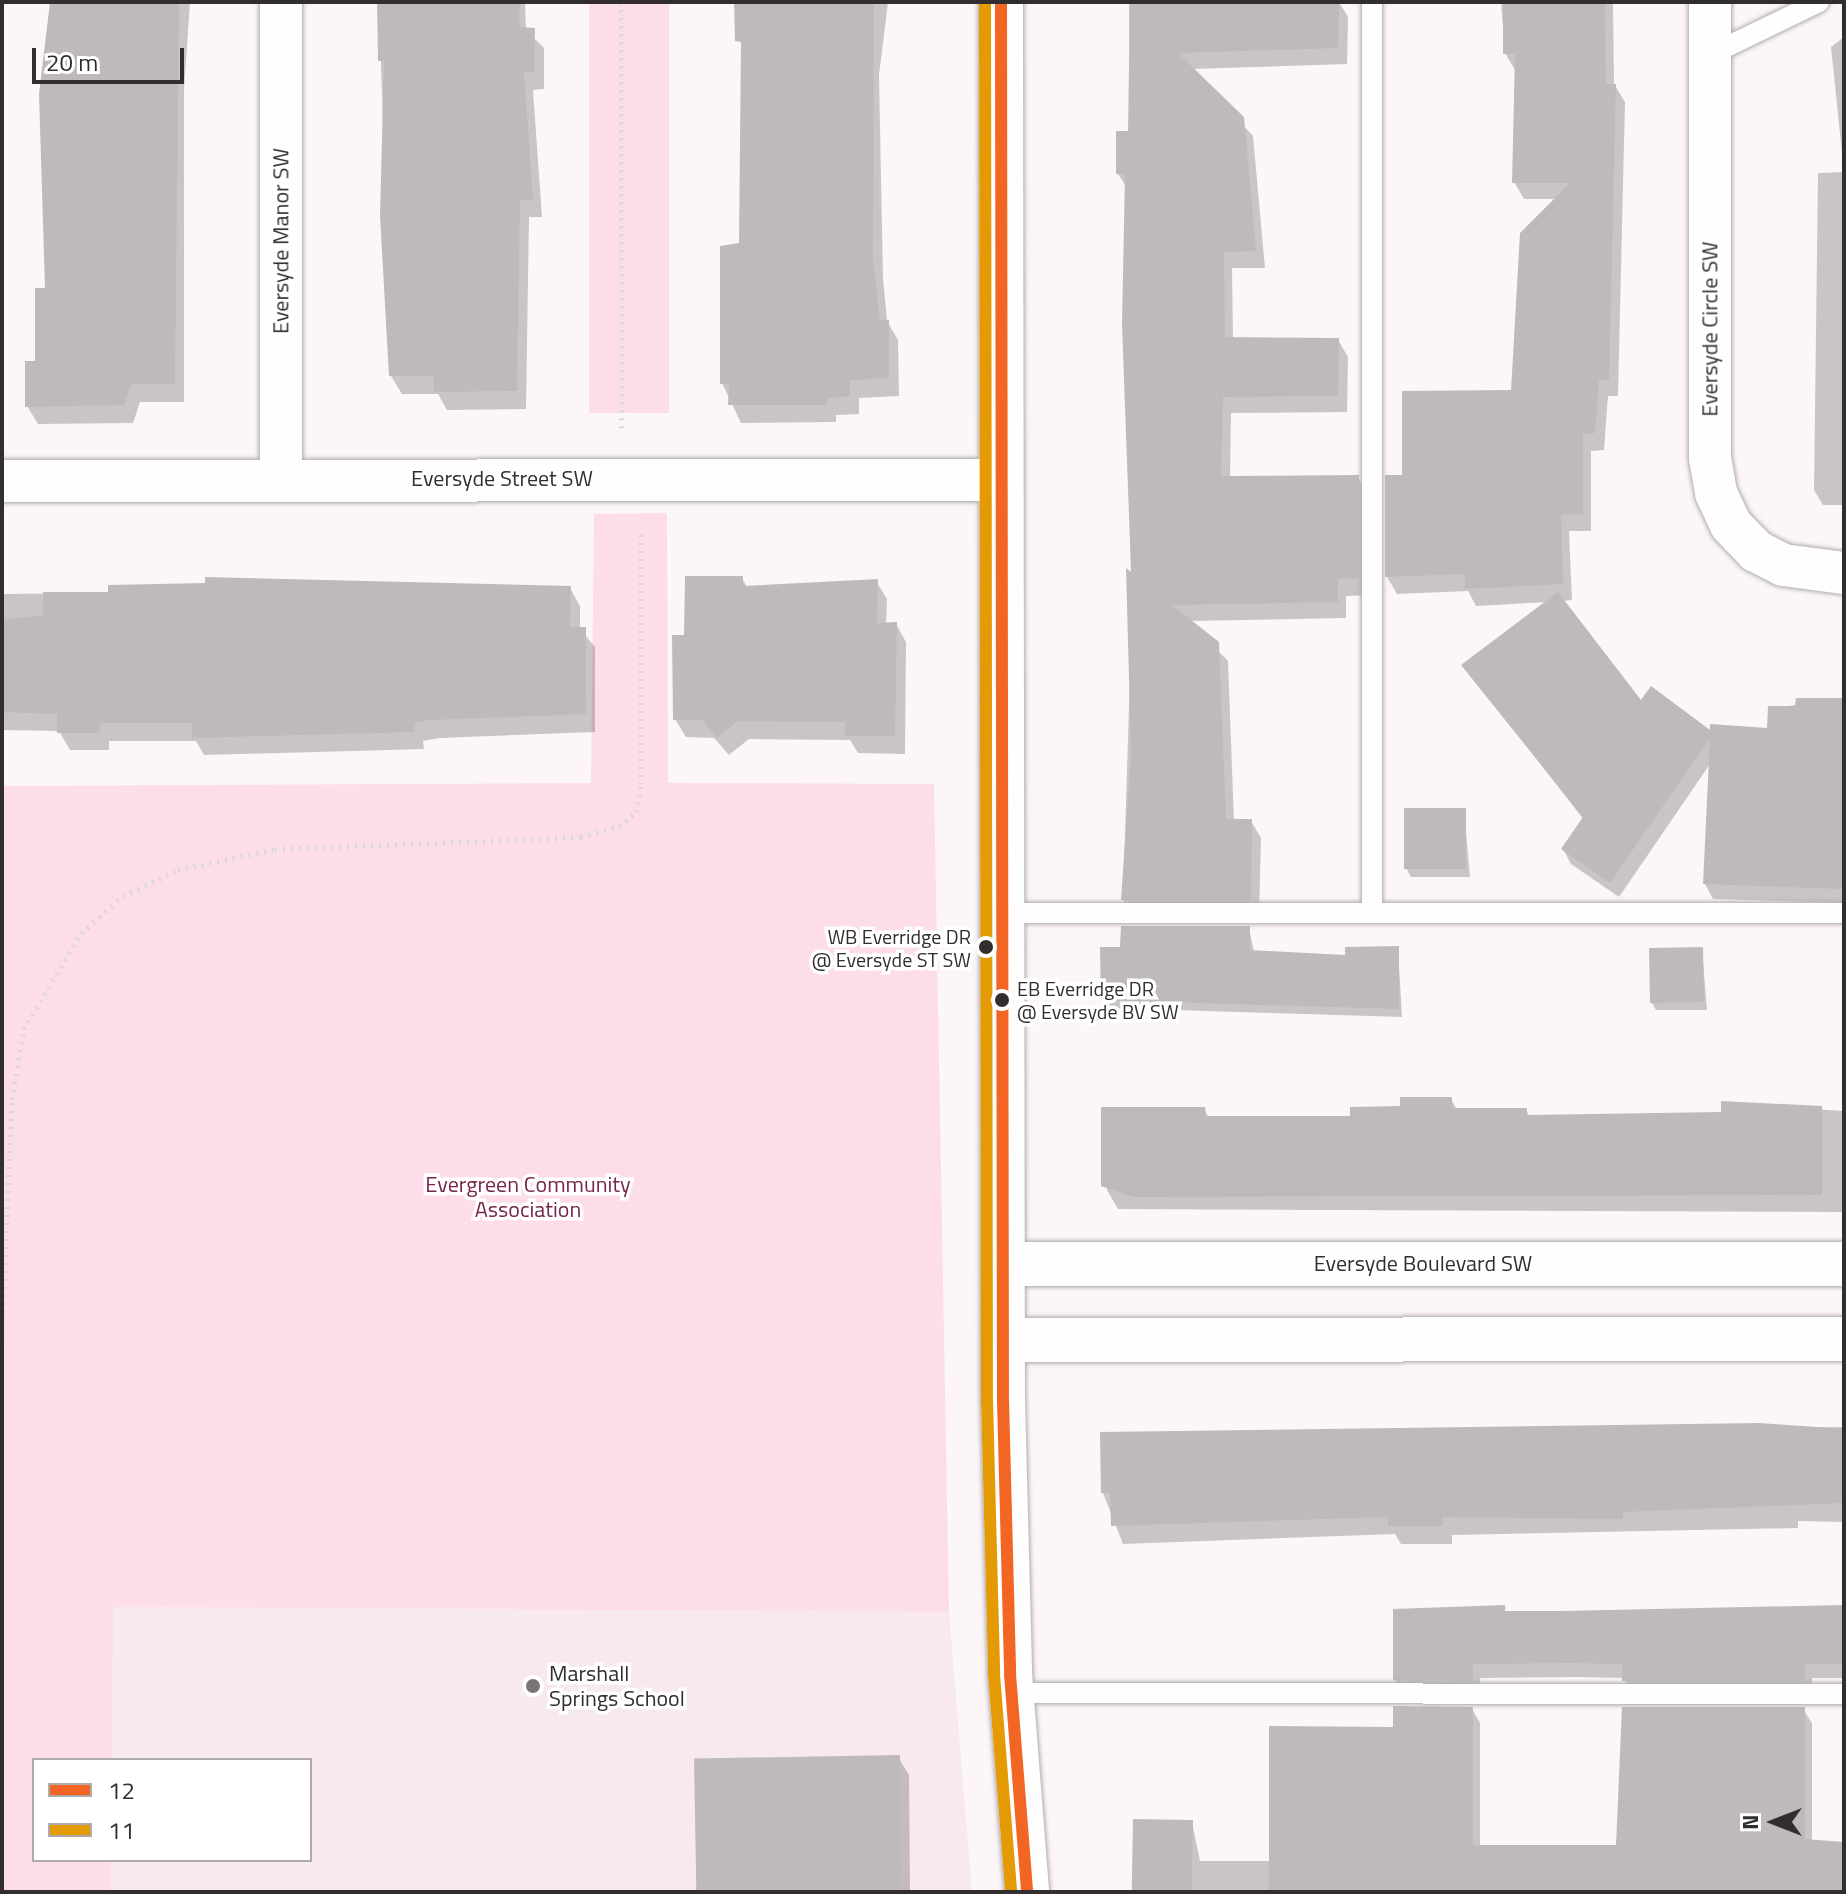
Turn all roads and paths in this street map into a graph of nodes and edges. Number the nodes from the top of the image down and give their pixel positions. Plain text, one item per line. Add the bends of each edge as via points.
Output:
1 (281, 2) edge
2 (621, 2) edge
3 (1001, 2) edge
4 (1372, 2) edge
5 (1710, 2) edge
6 (1819, 2) edge
7 (1710, 55) junction
8 (630, 478) junction
9 (1002, 480) junction
10 (2, 481) edge
11 (281, 481) junction
12 (1844, 573) edge
13 (1002, 913) junction
14 (1372, 913) junction
15 (1844, 913) edge
16 (1003, 1264) junction
17 (1844, 1264) edge
18 (2, 1336) edge
19 (1844, 1339) edge
20 (1003, 1340) junction
21 (1011, 1693) junction
22 (1844, 1694) edge
23 (1027, 1892) edge

1 - 11 street, Eversyde Manor SW
2 - 8 path via 620,421
3 - 9 street
4 - 14 lane
5 - 7 street, Eversyde Circle SW
6 - 7 lane
7 - 12 street, Eversyde Circle SW via 1710,458 1716,493 1731,525 1756,551 1783,565
8 - 9 street, Eversyde Street SW
8 - 11 street, Eversyde Street SW
8 - 18 path via 641,521 637,812 581,837 275,849 178,870 123,896 81,933 24,1029 12,1099
9 - 13 street
10 - 11 street, Eversyde Street SW
13 - 14 lane
13 - 16 street
14 - 15 lane
16 - 17 street, Eversyde Boulevard SW
16 - 20 street
19 - 20 street
20 - 21 street
21 - 22 lane
21 - 23 street

